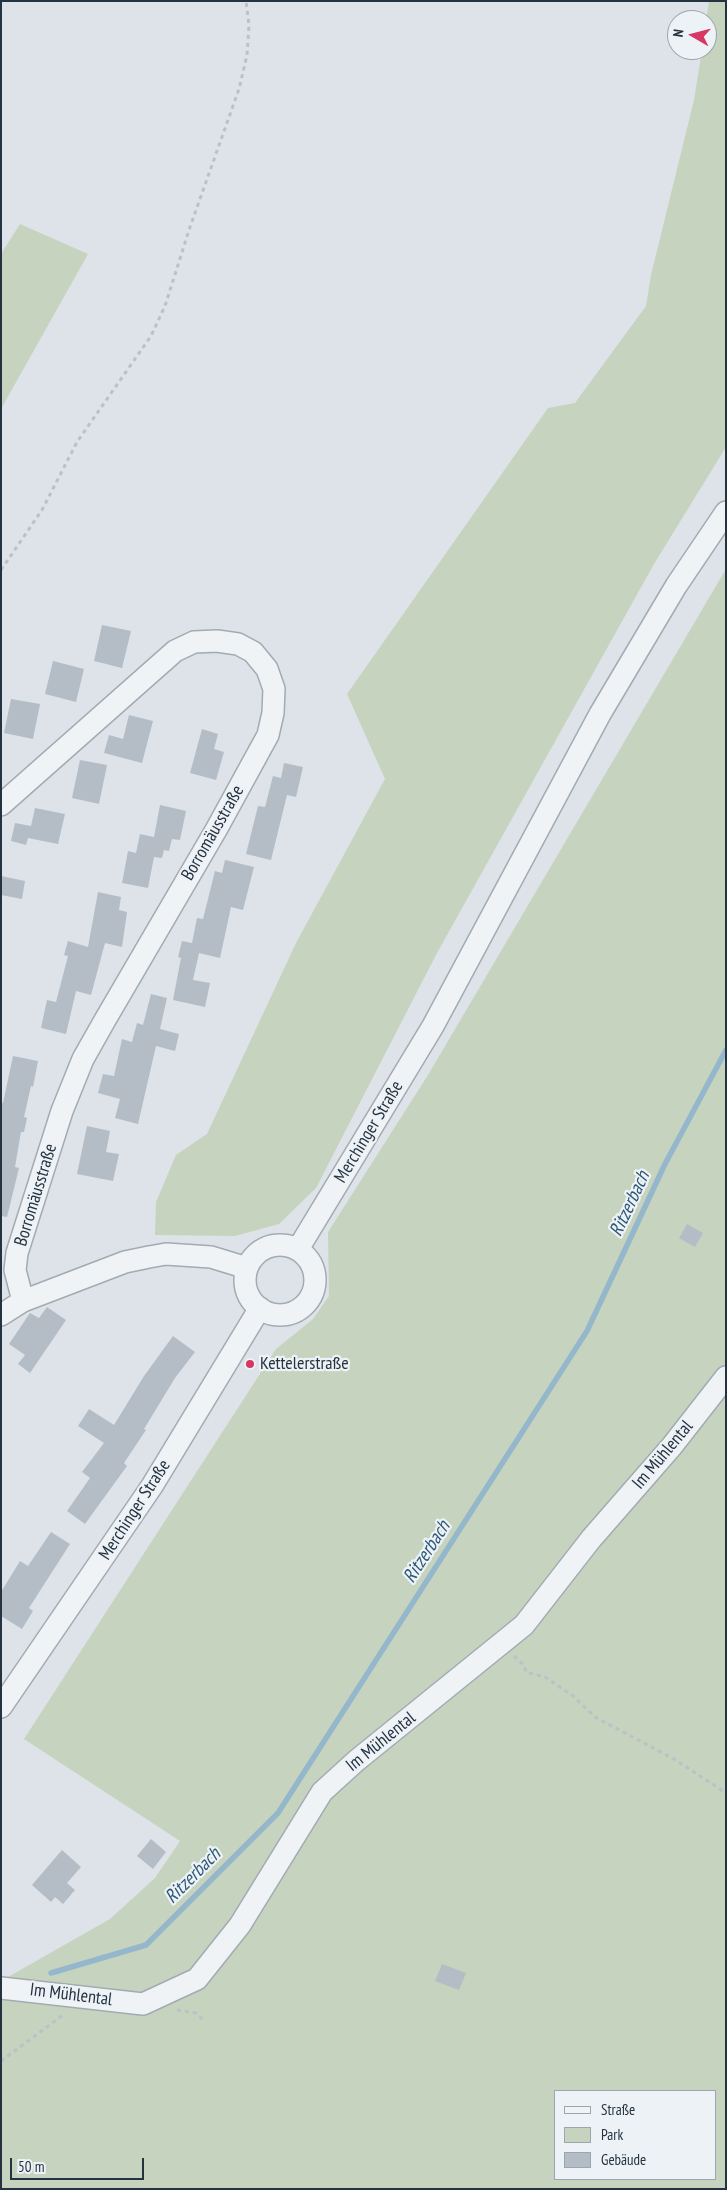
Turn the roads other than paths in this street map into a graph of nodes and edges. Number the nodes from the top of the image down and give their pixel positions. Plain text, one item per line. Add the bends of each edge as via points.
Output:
1 (726, 512) edge
2 (1, 805) edge
3 (298, 1249) junction
4 (247, 1268) junction
5 (24, 1301) junction
6 (260, 1308) junction
7 (1, 1315) edge
8 (726, 1377) edge
9 (1, 1706) edge
10 (1, 1988) edge

1 - 3 street, Merchinger Straße via 676,586 600,714 439,1015
2 - 5 street, Borromäusstraße via 175,651 194,642 238,644 253,652 267,669 274,689 268,735 92,1044 62,1111 17,1253 15,1270
3 - 4 street via 268,1246
3 - 6 street via 313,1266 316,1277 310,1299 292,1313 281,1315
4 - 5 street via 211,1257 158,1255 125,1262
4 - 6 street via 247,1290
5 - 7 street
6 - 9 street, Merchinger Straße via 152,1486
8 - 10 street, Im Mühlental via 524,1625 322,1792 240,1925 197,1979 143,2004

